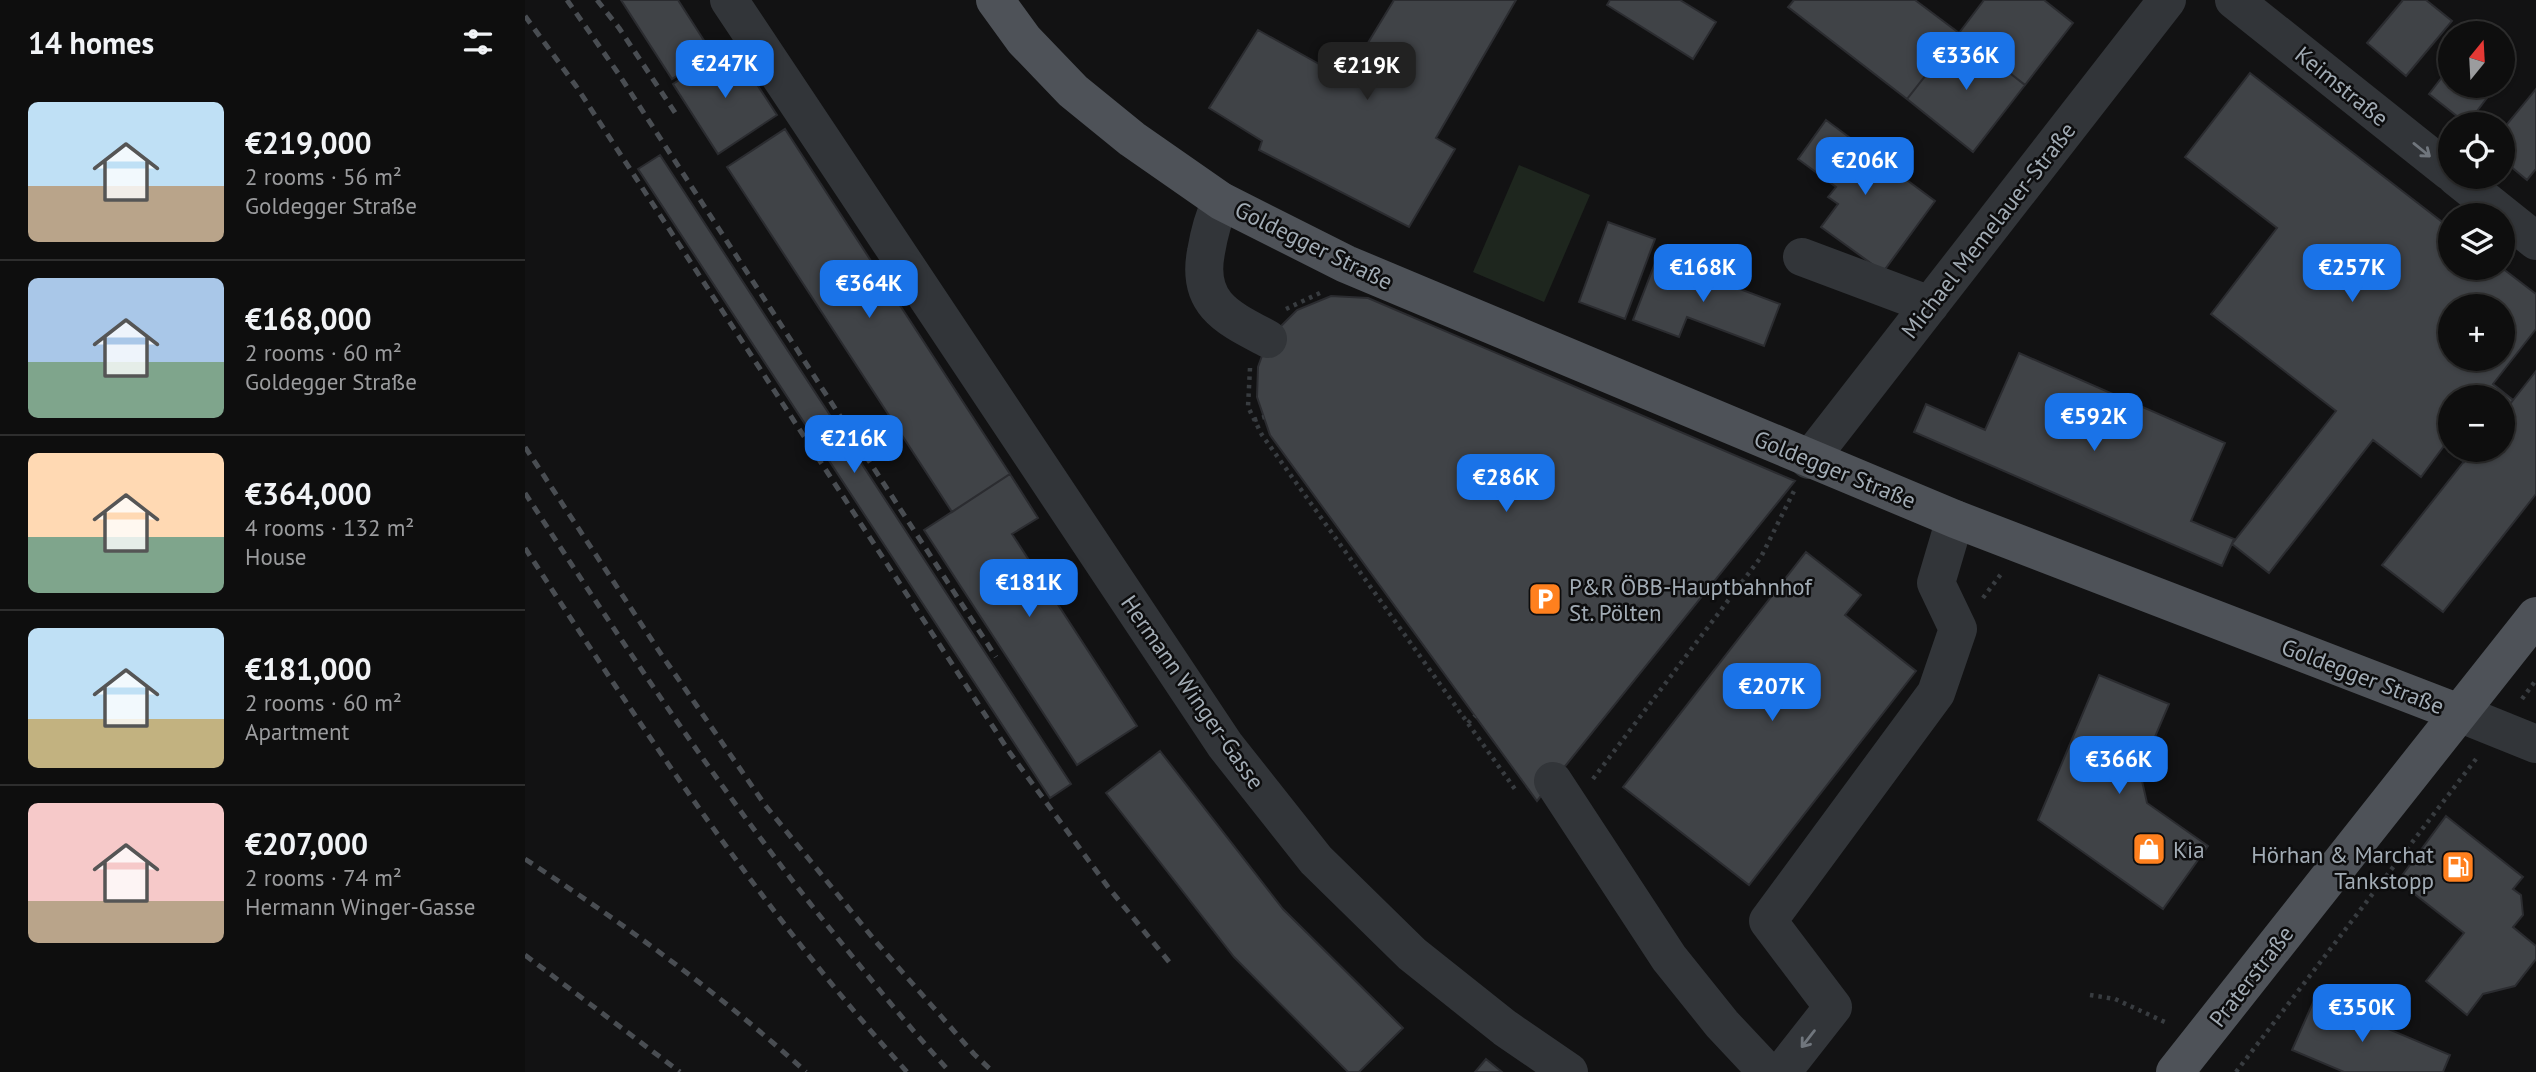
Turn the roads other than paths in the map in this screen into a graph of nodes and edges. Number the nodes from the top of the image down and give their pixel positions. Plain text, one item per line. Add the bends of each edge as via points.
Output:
1 (729, 0) edge
2 (995, 0) edge
3 (2167, 0) edge
4 (2234, 0) edge
5 (2438, 162) edge
6 (2471, 189) edge
7 (1221, 201) junction
8 (2536, 241) edge
9 (1802, 257) dead end
10 (1930, 304) junction
11 (1264, 337) road end
12 (1809, 460) junction
13 (1955, 519) junction
14 (2536, 616) edge
15 (2459, 713) junction
16 (2536, 744) edge
17 (1549, 795) road end
18 (1569, 1072) edge
19 (1767, 1072) edge
20 (1782, 1072) edge
21 (2175, 1072) edge

1 - 18 street, Hermann Winger-Gasse via 1225,745 1316,860 1412,954
2 - 7 main road, Goldegger Straße via 1024,40 1073,91
3 - 10 street, Michael Memelauer-Straße
4 -> 5 street, Keimstraße
6 - 8 street
7 - 11 street, Goldegger Straße via 1211,224 1202,274 1205,286 1213,302
7 - 12 main road, Goldegger Straße via 1346,264
9 - 10 street
10 - 12 street, Michael Memelauer-Straße
12 - 13 main road, Goldegger Straße
13 - 15 main road, Goldegger Straße
13 -> 20 street via 1936,583 1958,629 1936,693 1768,921 1833,1007
14 - 15 main road, Praterstraße
15 - 16 street
15 - 21 main road, Praterstraße
17 - 19 street via 1669,958

